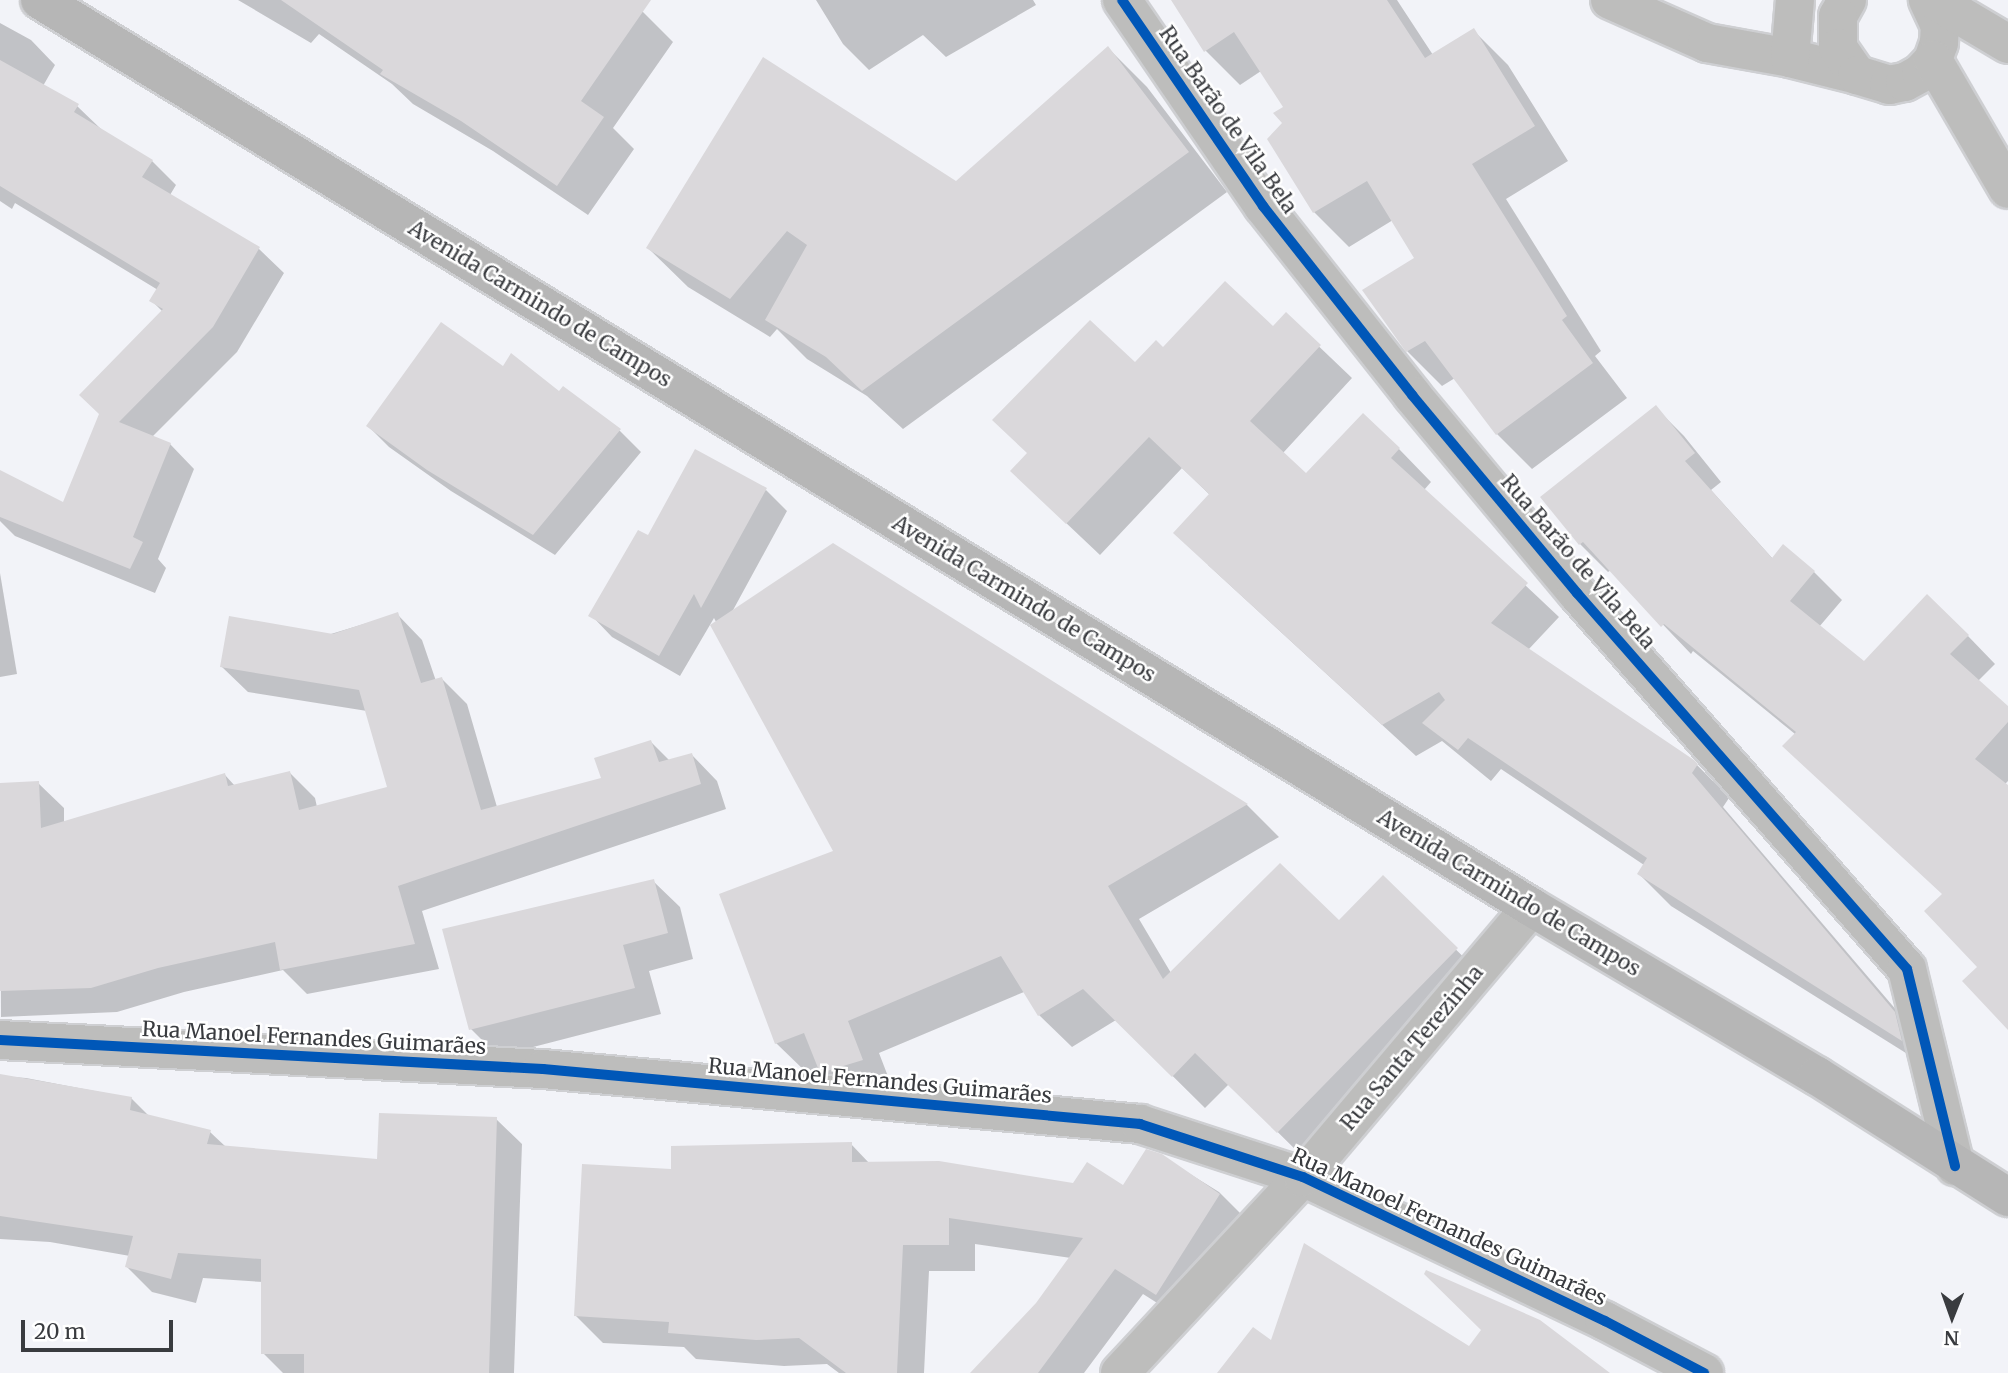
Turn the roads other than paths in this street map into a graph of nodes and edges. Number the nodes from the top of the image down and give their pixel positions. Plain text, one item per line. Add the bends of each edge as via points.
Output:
1 (40, 0) edge
2 (1122, 0) edge
3 (1610, 0) edge
4 (1795, 0) edge
5 (1847, 0) edge
6 (1928, 0) edge
7 (1934, 0) edge
8 (2008, 44) edge
9 (1790, 58) junction
10 (1933, 60) junction
11 (1857, 75) junction
12 (2008, 189) edge
13 (1531, 907) junction
14 (0, 1040) edge
15 (1955, 1166) junction
16 (1303, 1177) junction
17 (2008, 1197) edge
18 (1120, 1373) edge
19 (1704, 1373) edge

1 - 13 main road, Avenida Carmindo de Campos
2 - 15 street, Rua Barão de Vila Bela via 1263,206 1412,395 1577,593 1908,969
3 - 9 street via 1707,43
4 - 9 street
5 - 11 street via 1838,16 1838,48
6 - 10 street via 1940,26
7 - 8 street
9 - 11 street
10 - 11 street via 1921,74 1905,82 1889,85
10 - 12 street
13 - 15 main road, Avenida Carmindo de Campos via 1817,1076
13 - 16 street, Rua Santa Terezinha
14 - 16 street, Rua Manoel Fernandes Guimarães via 543,1069 1140,1124
15 - 17 main road, Avenida Carmindo de Campos
16 - 18 street, Rua Santa Terezinha
16 - 19 street, Rua Manoel Fernandes Guimarães

